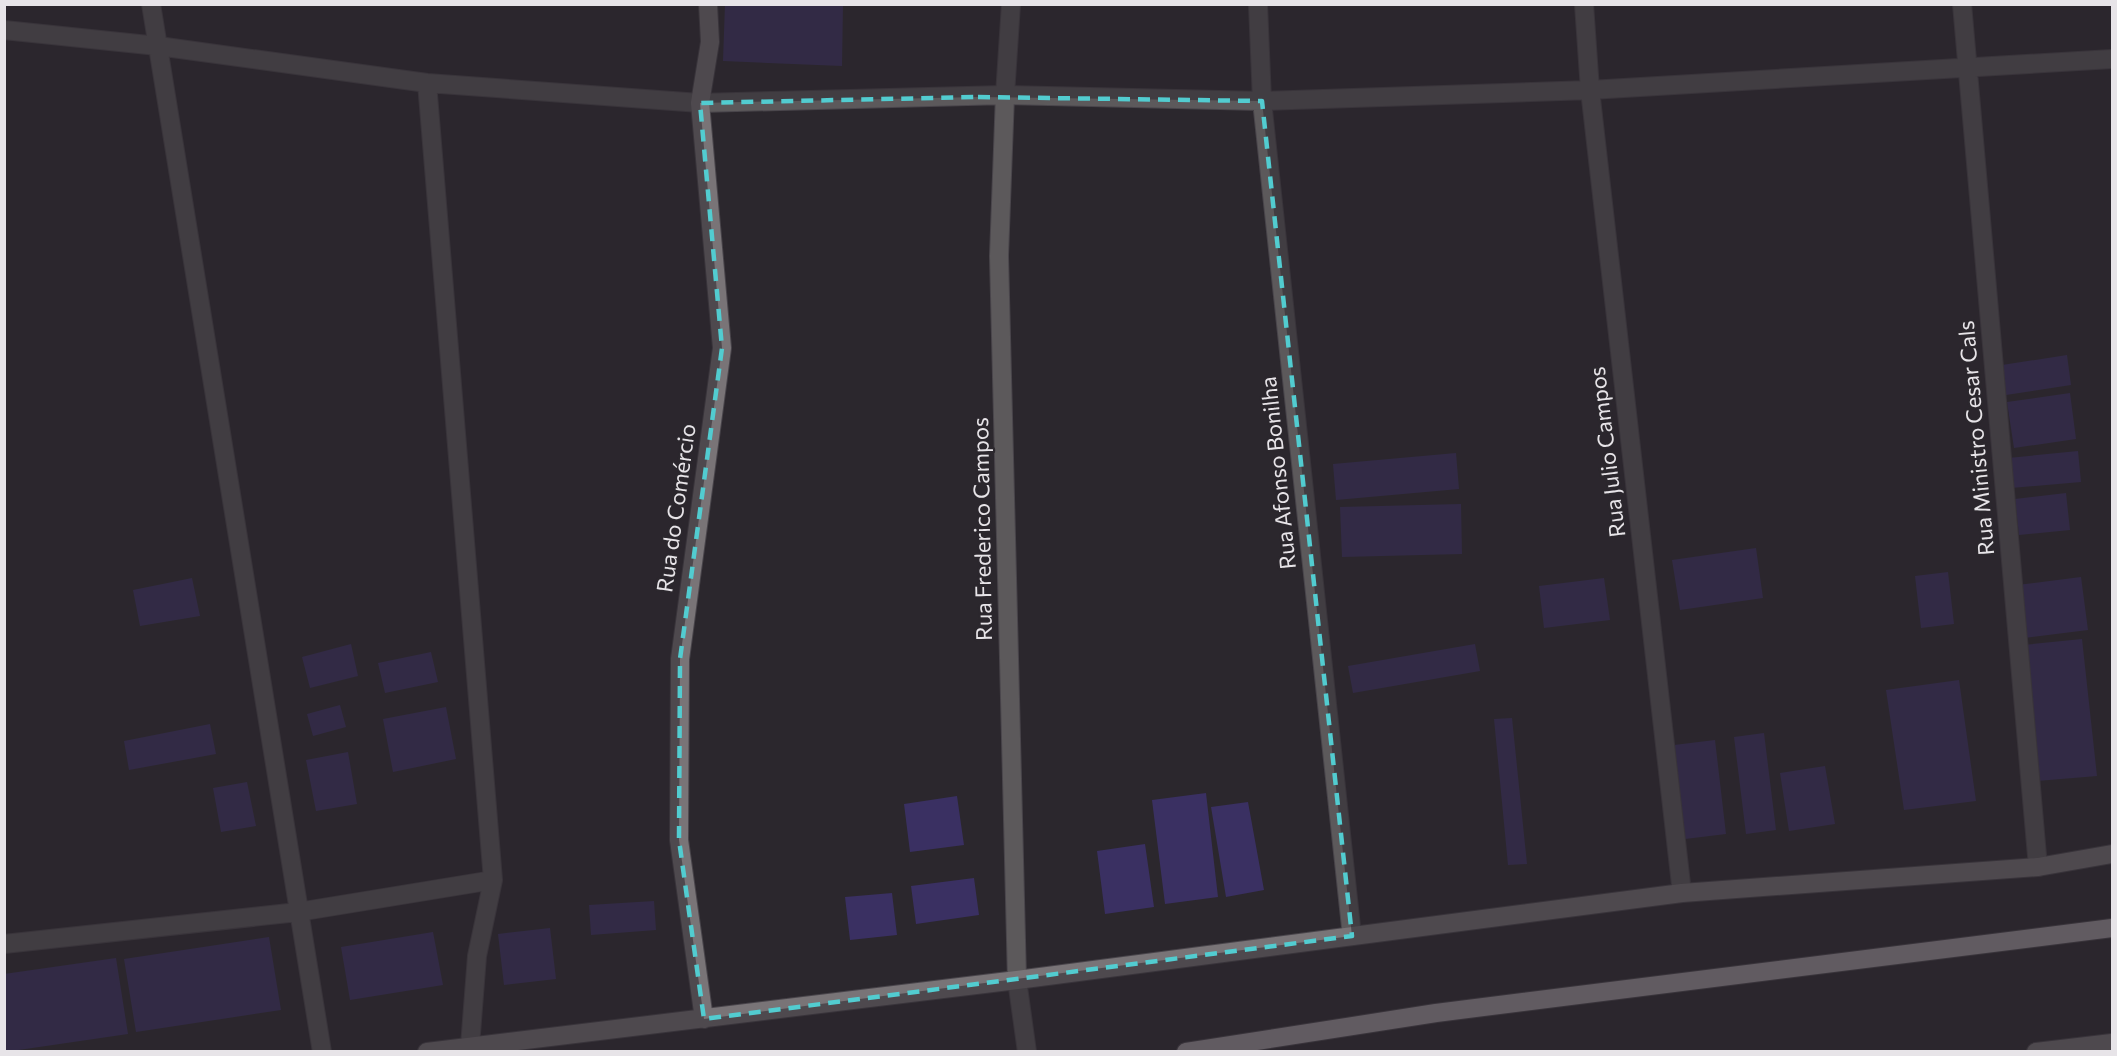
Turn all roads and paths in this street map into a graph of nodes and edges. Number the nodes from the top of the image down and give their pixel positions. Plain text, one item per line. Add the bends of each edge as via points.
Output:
1 (151, 4) edge
2 (708, 4) edge
3 (1011, 4) edge
4 (1258, 4) edge
5 (1584, 4) edge
6 (1962, 4) edge
7 (4, 30) edge
8 (158, 46) junction
9 (2112, 59) edge
10 (1968, 68) junction
11 (427, 83) junction
12 (1590, 90) junction
13 (1005, 95) junction
14 (1262, 101) junction
15 (700, 102) junction
16 (2112, 854) edge
17 (2038, 867) junction
18 (493, 880) junction
19 (1682, 893) junction
20 (298, 912) junction
21 (2112, 928) edge
22 (1353, 936) junction
23 (4, 944) edge
24 (1017, 980) junction
25 (704, 1018) junction
26 (2112, 1042) edge
27 (470, 1046) junction
28 (322, 1052) edge
29 (427, 1052) edge
30 (1027, 1052) edge
31 (1186, 1052) edge
32 (2036, 1052) edge

1 - 8 street
2 - 15 street, Rua do Comércio via 710,42
3 - 13 street, Rua Frederico Campos
4 - 14 street, Rua Afonso Bonilha
5 - 12 street, Rua Julio Campos
6 - 10 street, Rua Ministro Cesar Cals
7 - 8 street
8 - 11 street
8 - 20 street
9 - 10 street
10 - 12 street
10 - 17 street, Rua Ministro Cesar Cals
11 - 15 street
11 - 18 street
12 - 14 street
12 - 19 street, Rua Julio Campos
13 - 14 street
13 - 15 street
13 - 24 street, Rua Frederico Campos via 999,256
14 - 22 street, Rua Afonso Bonilha
15 - 25 street, Rua do Comércio via 722,348 680,659 679,840
16 - 17 street
17 - 19 street
18 - 20 street
18 - 27 street via 477,956
19 - 22 street
20 - 23 street
20 - 28 street
21 - 31 highway via 1436,1013
22 - 24 street
24 - 25 street
24 - 30 street, Rua Frederico Campos
25 - 27 street
26 - 32 street
27 - 29 street

